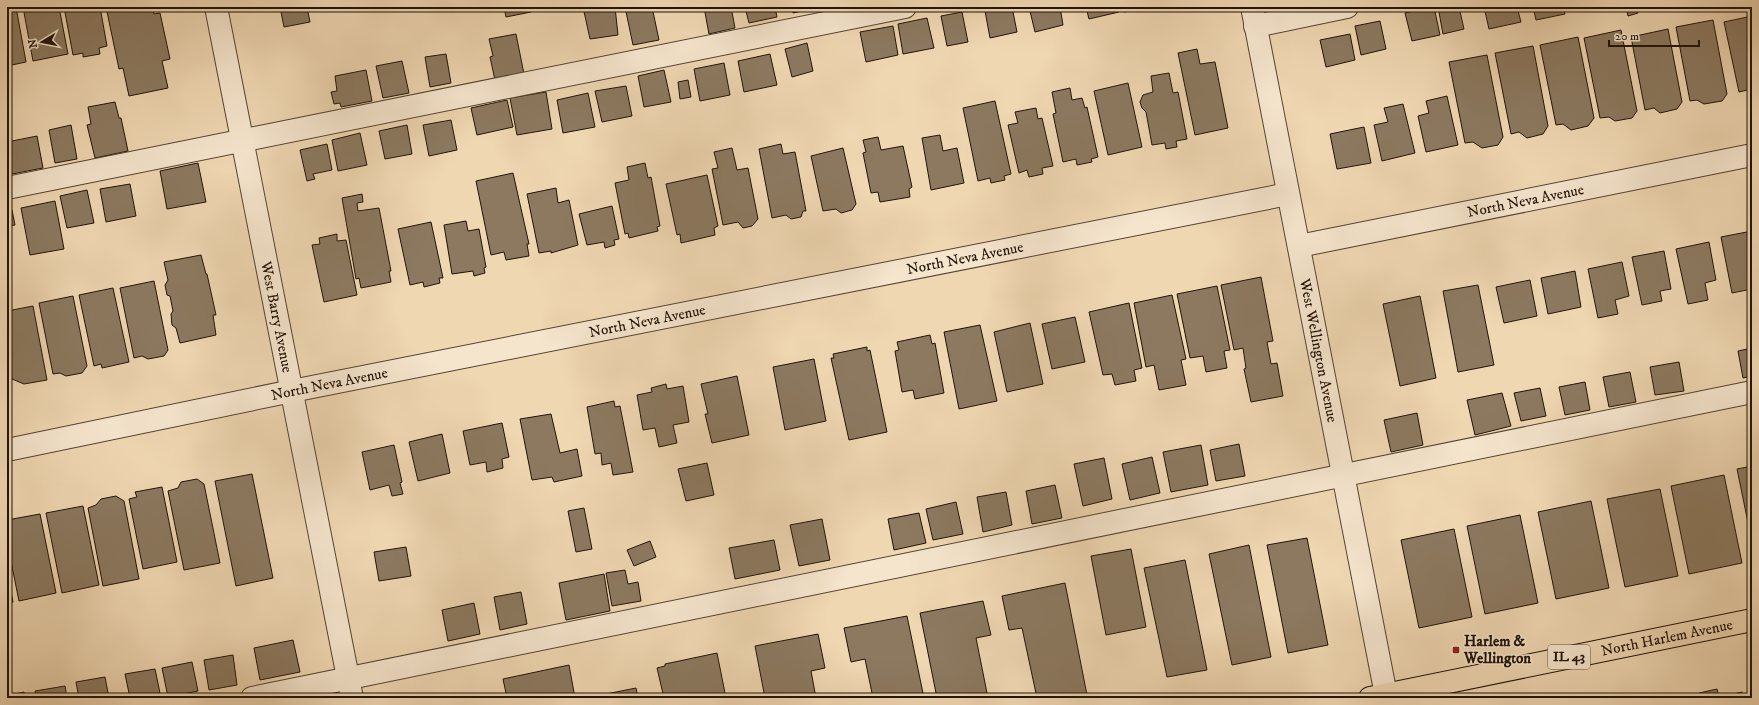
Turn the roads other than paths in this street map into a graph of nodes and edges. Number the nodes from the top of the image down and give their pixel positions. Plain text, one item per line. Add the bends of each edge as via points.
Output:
1 (216, 7) edge
2 (905, 7) edge
3 (1347, 7) edge
4 (1254, 16) edge
5 (242, 141) junction
6 (1752, 155) edge
7 (7, 188) edge
8 (1288, 194) junction
9 (1299, 246) junction
10 (292, 391) junction
11 (1752, 392) edge
12 (7, 450) edge
13 (1343, 475) junction
14 (1752, 620) edge
15 (350, 688) edge
16 (1378, 696) edge
17 (252, 698) edge

1 - 5 street, West Barry Avenue
2 - 5 street
3 - 4 street
4 - 8 street, West Wellington Avenue
5 - 7 street
5 - 10 street, West Barry Avenue
6 - 9 street, North Neva Avenue
8 - 9 street, West Wellington Avenue
8 - 10 street, North Neva Avenue
9 - 13 street, West Wellington Avenue
10 - 12 street, North Neva Avenue
10 - 15 street, West Barry Avenue
11 - 13 street
13 - 15 street
13 - 16 street, West Wellington Avenue
14 - 16 main road, North Harlem Avenue / IL 43
15 - 17 street

